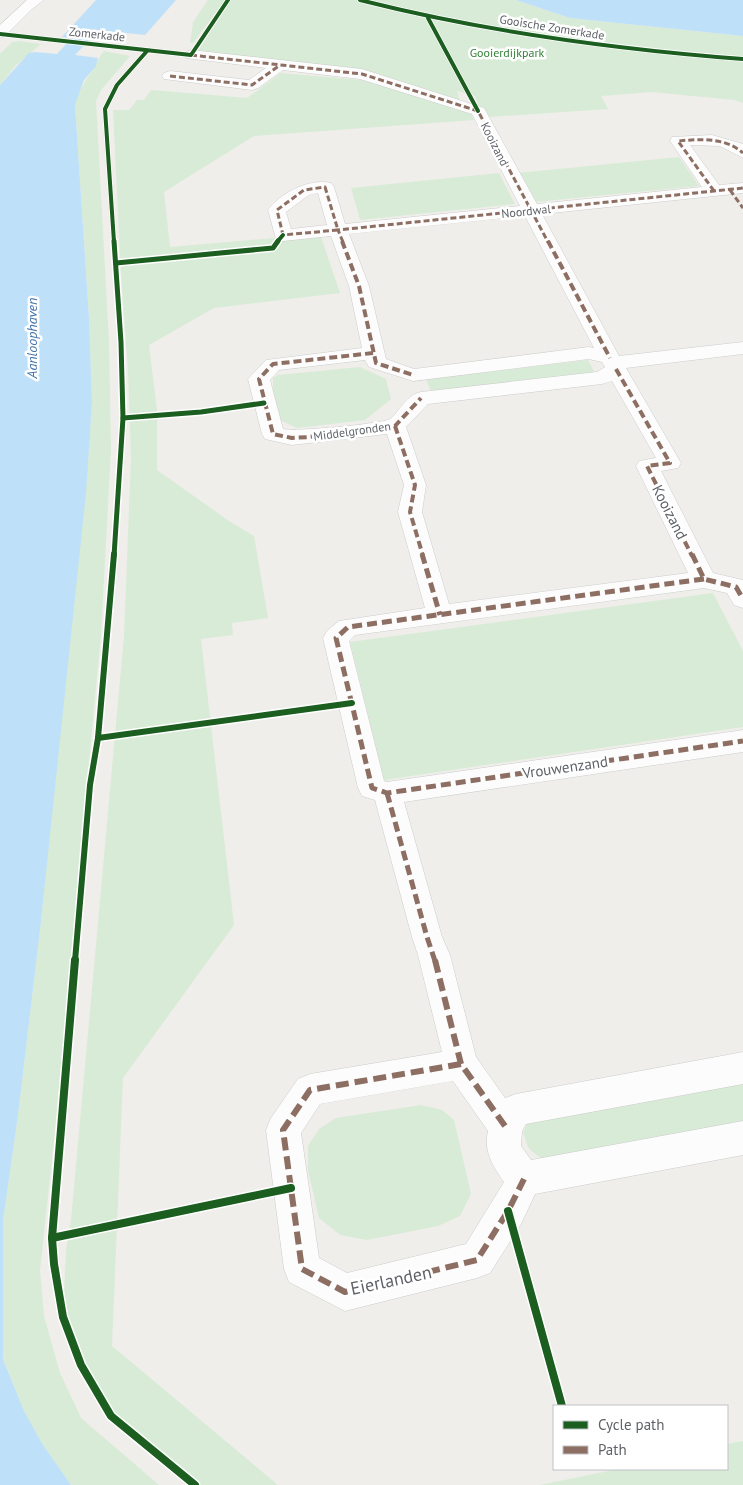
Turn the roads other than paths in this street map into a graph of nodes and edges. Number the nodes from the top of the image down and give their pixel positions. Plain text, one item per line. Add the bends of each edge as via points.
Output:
1 (37, 0) edge
2 (3, 37) edge
3 (191, 55) dead end
4 (280, 65) junction
5 (170, 76) dead end
6 (743, 153) edge
7 (729, 190) edge
8 (743, 208) edge
9 (531, 211) junction
10 (743, 348) edge
11 (373, 352) junction
12 (613, 363) junction
13 (413, 375) junction
14 (421, 398) junction
15 (395, 426) junction
16 (704, 579) junction
17 (743, 599) edge
18 (440, 615) junction
19 (743, 742) edge
20 (387, 793) junction
21 (461, 1064) junction
22 (743, 1068) edge
23 (505, 1126) junction
24 (743, 1138) edge
25 (524, 1179) junction

1 - 2 street via 27,6
3 - 4 street, Kooizand
4 - 5 street via 252,85
4 - 9 street, Kooizand via 362,74 478,111
6 - 7 street via 738,147 704,138 678,141
7 - 8 street
7 - 9 street, Noordwal
9 - 11 street, Noordwal via 338,230 358,286
9 - 12 street, Kooizand
10 - 12 street
11 - 13 street via 376,363
11 - 15 street, Middelgronden via 273,364 259,379 273,434 309,437
12 - 13 street via 589,353
12 - 14 street via 602,378
12 - 16 street, Kooizand via 670,463 647,466
13 - 14 street
14 - 15 street, Middelgronden
15 - 18 street via 415,485 410,512
16 - 17 street via 736,587
16 - 18 street
18 - 20 street via 348,627 336,638 372,788
19 - 20 street, Vrouwenzand
20 - 21 street via 434,955
21 - 23 street
21 - 25 street, Eierlanden via 310,1090 283,1130 302,1269 345,1292 477,1260 508,1212
22 - 23 street via 532,1106 516,1110
23 - 25 street via 502,1143 507,1160
24 - 25 street

